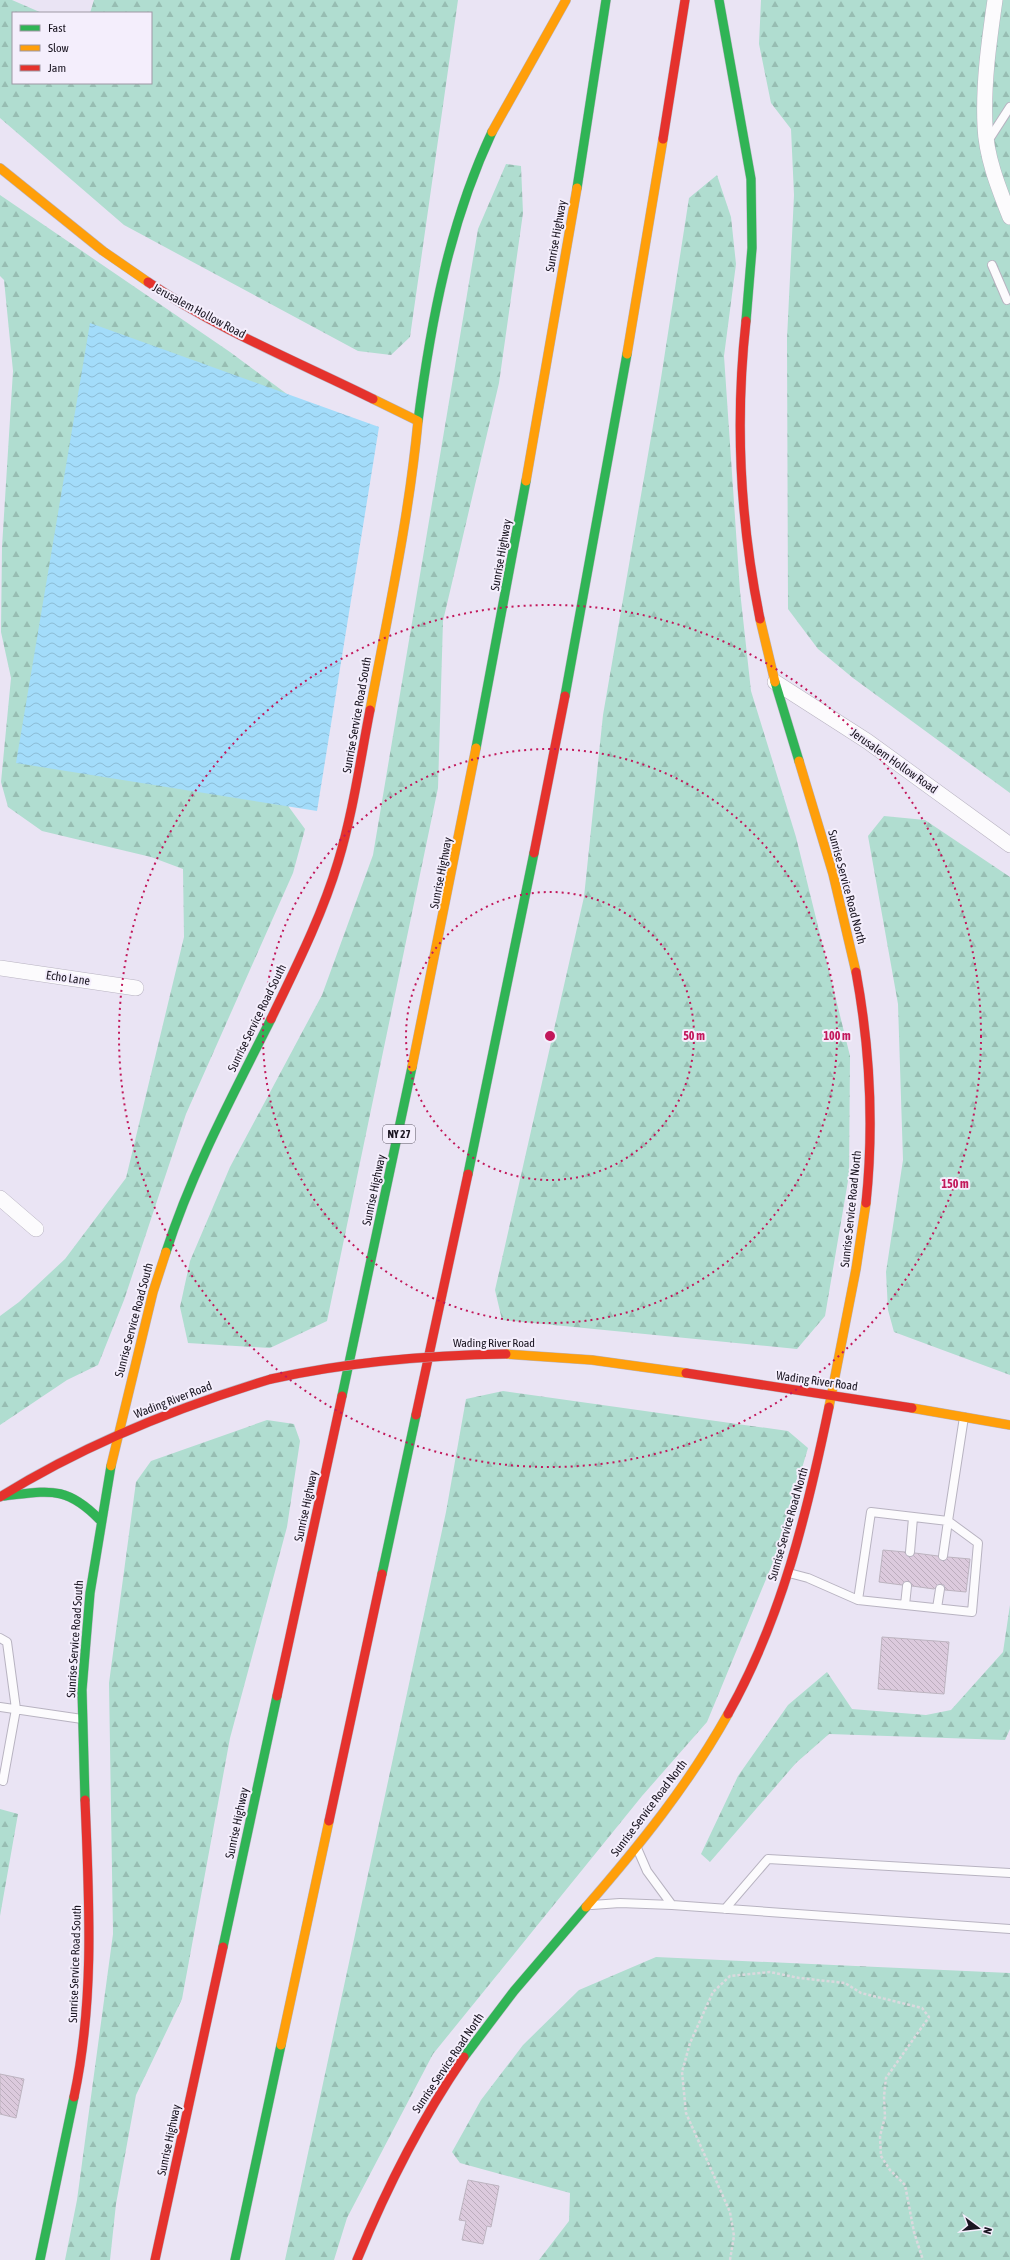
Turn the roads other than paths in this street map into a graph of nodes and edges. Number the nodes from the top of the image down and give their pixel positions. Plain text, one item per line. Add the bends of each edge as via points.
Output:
1 (566, 0) edge
2 (606, 0) edge
3 (685, 0) edge
4 (719, 0) edge
5 (995, 0) edge
6 (1010, 107) edge
7 (988, 141) junction
8 (0, 168) edge
9 (1010, 217) edge
10 (992, 265) dead end
11 (1009, 301) edge
12 (418, 421) junction
13 (775, 682) junction
14 (1010, 845) edge
15 (0, 968) edge
16 (136, 988) dead end
17 (0, 1198) edge
18 (36, 1229) dead end
19 (831, 1396) junction
20 (964, 1416) junction
21 (1010, 1425) edge
22 (118, 1434) junction
23 (1, 1496) edge
24 (913, 1518) junction
25 (100, 1520) junction
26 (948, 1520) junction
27 (910, 1552) dead end
28 (943, 1556) dead end
29 (788, 1573) junction
30 (907, 1586) dead end
31 (940, 1589) dead end
32 (858, 1600) junction
33 (905, 1605) junction
34 (937, 1608) junction
35 (0, 1638) edge
36 (0, 1707) edge
37 (16, 1709) junction
38 (82, 1719) junction
39 (3, 1781) dead end
40 (637, 1847) junction
41 (1010, 1873) edge
42 (672, 1905) junction
43 (587, 1906) junction
44 (725, 1909) junction
45 (1010, 1929) edge
46 (40, 2260) edge
47 (155, 2260) edge
48 (235, 2260) edge
49 (357, 2260) edge

1 - 12 main road, Sunrise Service Road South via 496,124 463,200 448,250 436,306
2 - 47 main road, Sunrise Highway / NY 27 via 538,411 460,840 406,1101
3 - 48 main road via 619,406 541,825
4 - 13 main road, Sunrise Service Road North via 744,125 753,202 753,255 741,378 742,477 751,574
5 - 7 street via 986,70 985,127
6 - 7 lane
7 - 9 street via 996,181
8 - 12 main road, Jerusalem Hollow Road via 103,251 167,295 218,323
10 - 11 lane
12 - 22 main road, Sunrise Service Road South via 414,465 352,809 338,863 303,953 179,1212 153,1292
13 - 14 street, Jerusalem Hollow Road via 867,741
13 - 19 main road, Sunrise Service Road North via 844,916 860,991 867,1053 870,1130 866,1204 857,1266
15 - 16 street, Echo Lane
17 - 18 street
19 - 20 main road, Wading River Road
19 - 22 main road, Wading River Road, bridge via 598,1360 506,1354 437,1355 383,1359 271,1379 203,1401
19 - 29 main road, Sunrise Service Road North via 816,1470
20 - 21 main road, Wading River Road
20 - 26 lane
22 - 23 main road, Wading River Road
22 - 25 main road, Sunrise Service Road South
23 - 25 main road via 51,1492 69,1494 84,1502
24 - 26 lane
24 - 27 lane
24 - 32 lane via 871,1512
25 - 38 main road, Sunrise Service Road South via 86,1621
26 - 28 lane
26 - 34 lane via 978,1543 972,1612
29 - 32 lane via 808,1578
29 - 40 main road, Sunrise Service Road North via 764,1642 726,1717 685,1783
30 - 33 lane
31 - 34 lane
32 - 33 lane
33 - 34 lane
35 - 37 lane via 7,1642
36 - 37 lane
37 - 38 lane
37 - 39 lane
38 - 46 main road, Sunrise Service Road South via 90,1935 88,1998 76,2088
40 - 42 lane via 647,1871
40 - 43 main road, Sunrise Service Road North
41 - 44 lane via 768,1858
42 - 43 lane via 620,1903
42 - 44 lane
43 - 49 main road, Sunrise Service Road North via 493,2018 439,2094 392,2178
44 - 45 lane

